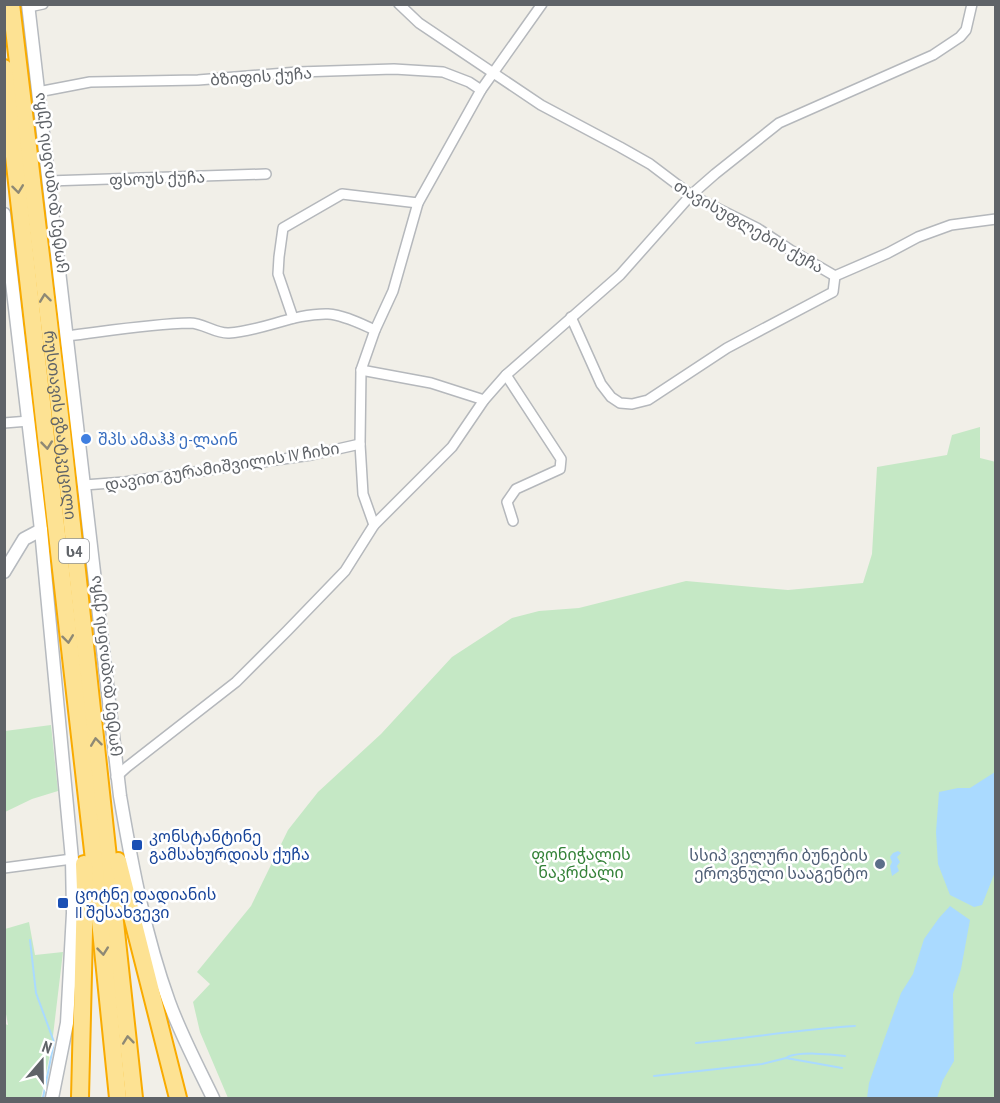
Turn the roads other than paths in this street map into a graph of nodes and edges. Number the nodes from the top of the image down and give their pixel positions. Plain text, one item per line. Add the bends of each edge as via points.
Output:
1 (10, 4) edge
2 (43, 4) edge
3 (399, 4) edge
4 (542, 4) edge
5 (972, 4) edge
6 (28, 6) edge
7 (4, 68) edge
8 (494, 74) junction
9 (481, 90) junction
10 (38, 92) junction
11 (266, 174) dead end
12 (48, 181) junction
13 (691, 195) junction
14 (418, 203) junction
15 (4, 214) edge
16 (996, 219) edge
17 (835, 276) junction
18 (571, 317) junction
19 (292, 318) junction
20 (375, 330) junction
21 (67, 336) junction
22 (361, 370) junction
23 (506, 375) junction
24 (484, 400) junction
25 (28, 421) junction
26 (4, 423) edge
27 (360, 444) junction
28 (84, 485) junction
29 (513, 521) dead end
30 (374, 525) junction
31 (41, 530) junction
32 (4, 572) edge
33 (100, 769) junction
34 (117, 777) junction
35 (85, 788) junction
36 (72, 859) junction
37 (4, 868) edge
38 (52, 1098) edge
39 (80, 1098) edge
40 (118, 1098) edge
41 (134, 1098) edge
42 (178, 1098) edge
43 (213, 1098) edge

33 -> 1 highway, რუსთავის გზატკეცილი / ს4
2 - 6 street
3 - 8 street, თავისუფლების ქუჩა via 419,23
4 - 8 street
5 - 13 street via 966,30 960,37 933,55 779,123
6 - 10 street, ცოტნე დადიანის ქუჩა
7 -> 35 highway, რუსთავის გზატკეცილი / ს4
8 - 9 street
8 - 13 street, თავისუფლების ქუჩა via 541,105 650,164
9 - 10 street, ბზიფის ქუჩა via 443,72 394,69 198,81 90,82
9 - 14 street
10 - 12 street, ცოტნე დადიანის ქუჩა
11 - 12 street, ფსოუს ქუჩა
12 - 21 street, ცოტნე დადიანის ქუჩა
13 - 17 street, თავისუფლების ქუჩა via 757,228
13 - 18 street via 620,275
14 - 19 street via 342,194 283,228 278,274
14 - 20 street via 393,291
15 - 25 street
16 - 17 street, თავისუფლების ქუჩა via 951,225
17 - 18 street via 833,292 727,348 648,400 632,404 620,403 601,384
18 - 23 street
19 - 20 street via 329,314
19 - 21 street via 227,334 194,323
20 - 22 street
21 - 28 street, ცოტნე დადიანის ქუჩა
22 - 24 street via 432,382
22 - 27 street
23 - 24 street
23 - 29 street via 561,459 560,469 516,489 507,502
24 - 30 street via 452,447
25 - 26 street
25 - 31 street
27 - 28 street, დავით გურამიშვილის IV ჩიხი via 311,455
27 - 30 street via 363,494
28 - 34 street, ცოტნე დადიანის ქუჩა
30 - 34 street via 345,570 236,682
31 - 32 street via 24,539
31 - 36 street
41 -> 33 highway, რუსთავის გზატკეცილი / ს4
33 - 42 highway via 122,879
34 - 43 street, ცოტნე დადიანის ქუჩა via 133,872 163,985
35 - 39 highway
35 -> 40 highway, რუსთავის გზატკეცილი / ს4
36 - 37 street
36 - 38 street via 67,1023

